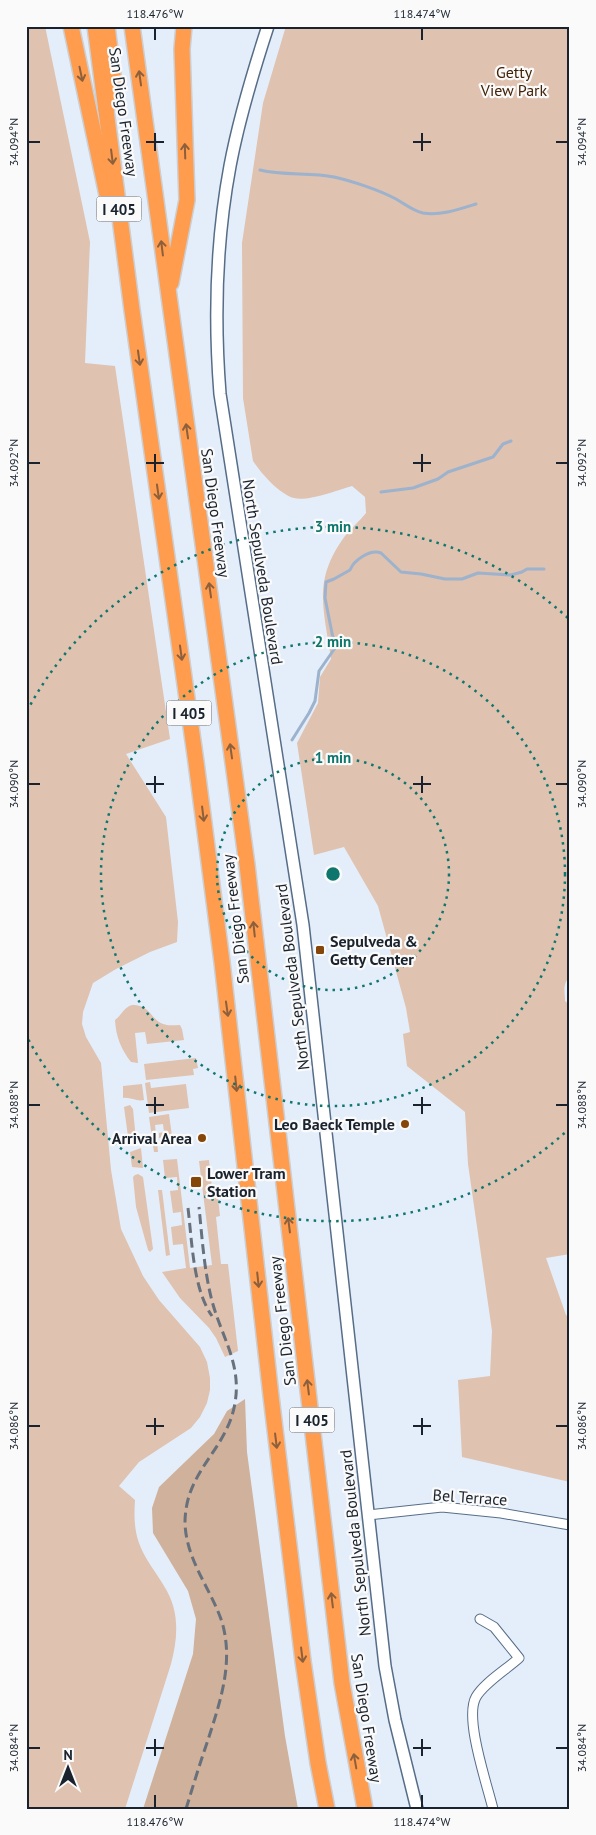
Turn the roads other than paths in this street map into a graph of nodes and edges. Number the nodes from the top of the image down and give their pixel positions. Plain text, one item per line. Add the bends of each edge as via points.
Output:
1 (71, 26) edge
2 (95, 26) edge
3 (107, 26) edge
4 (132, 26) edge
5 (184, 26) edge
6 (268, 26) edge
7 (106, 109) junction
8 (168, 296) junction
9 (132, 310) junction
10 (368, 1515) junction
11 (570, 1525) edge
12 (480, 1619) dead end
13 (328, 1809) edge
14 (365, 1809) edge
15 (417, 1809) edge
16 (494, 1809) edge

1 -> 9 highway
2 - 7 highway, San Diego Freeway / I 405
3 - 7 highway via 115,91
8 -> 4 highway, San Diego Freeway / I 405
8 -> 5 highway via 187,200 182,58
6 - 10 main road, North Sepulveda Boulevard via 242,114 225,194 217,280 218,366 228,454 303,925
7 -> 9 highway, San Diego Freeway / I 405
14 -> 8 highway, San Diego Freeway / I 405 via 342,1683 229,731
9 -> 13 highway, San Diego Freeway / I 405 via 195,752 231,1035 302,1651 318,1764
10 - 11 street, Bel Terrace via 442,1507
10 - 15 main road, North Sepulveda Boulevard via 388,1684
12 - 16 street via 494,1627 519,1658 476,1697 472,1712

